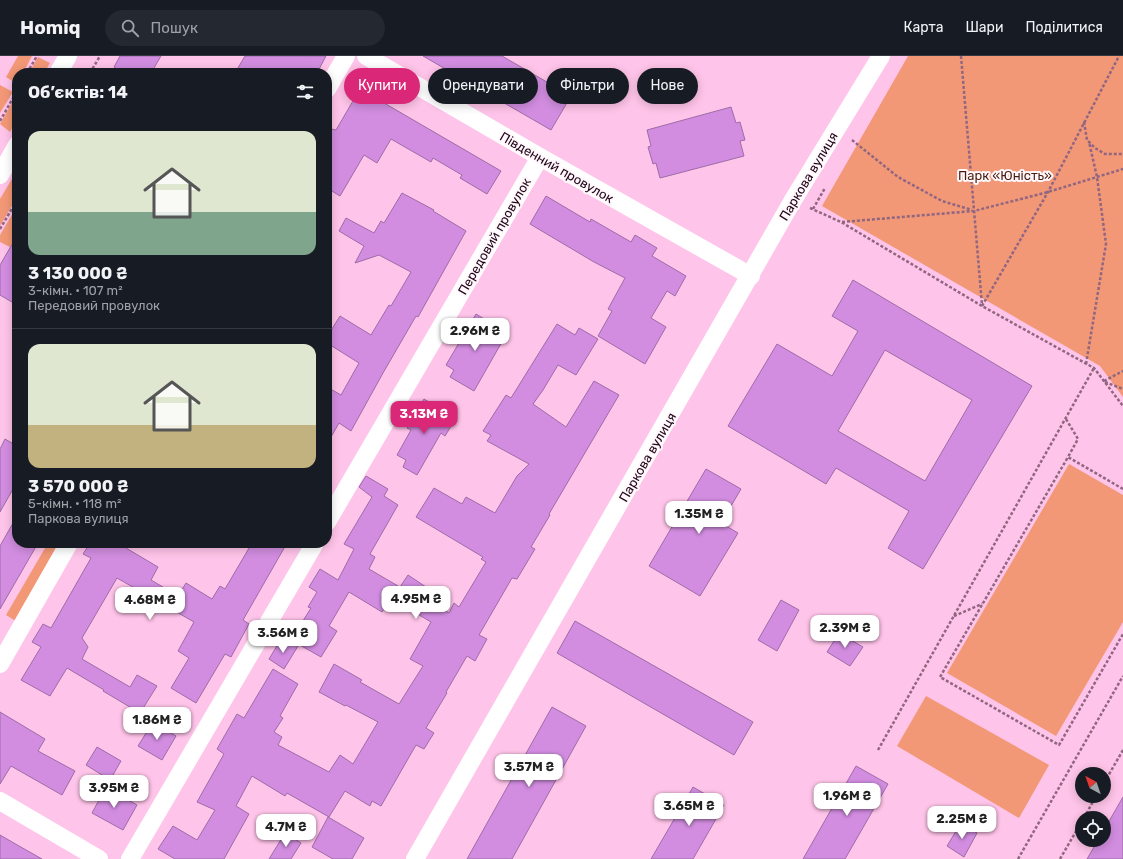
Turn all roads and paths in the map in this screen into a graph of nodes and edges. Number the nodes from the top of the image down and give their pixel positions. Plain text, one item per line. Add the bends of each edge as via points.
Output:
1 (37, 56) edge
2 (68, 56) edge
3 (100, 56) edge
4 (346, 56) edge
5 (366, 56) edge
6 (881, 56) edge
7 (961, 56) edge
8 (1119, 56) edge
9 (30, 68) edge
10 (61, 68) edge
11 (93, 68) edge
12 (332, 80) edge
13 (12, 100) edge
14 (0, 121) edge
15 (1084, 122) junction
16 (852, 140) dead end
17 (1089, 142) junction
18 (12, 154) edge
19 (1123, 154) edge
20 (540, 157) junction
21 (1123, 169) edge
22 (0, 175) edge
23 (1097, 177) junction
24 (1048, 192) junction
25 (794, 200) junction
26 (12, 209) edge
27 (974, 210) junction
28 (841, 222) junction
29 (0, 229) edge
30 (751, 276) junction
31 (982, 306) junction
32 (1086, 364) junction
33 (1094, 368) junction
34 (1123, 371) edge
35 (1104, 381) junction
36 (1123, 389) edge
37 (1123, 406) edge
38 (1066, 419) junction
39 (1068, 457) junction
40 (1123, 489) edge
41 (332, 513) edge
42 (66, 548) edge
43 (312, 548) edge
44 (983, 604) junction
45 (954, 616) junction
46 (1123, 634) edge
47 (0, 664) edge
48 (1123, 676) edge
49 (878, 750) dead end
50 (1123, 750) edge
51 (1111, 771) edge
52 (0, 801) edge
53 (1075, 833) edge
54 (99, 859) edge
55 (130, 859) edge
56 (415, 859) edge
57 (1018, 859) edge
58 (1060, 859) edge

1 - 9 path
2 - 10 street
3 - 11 path
4 - 12 street
5 - 20 street, Південний провулок
6 - 25 street, Паркова вулиця
7 - 27 path
8 - 15 path
13 - 14 path
15 - 17 path
15 - 24 path
16 - 27 path via 898,177 942,201
17 - 19 path via 1104,154
17 - 23 path
18 - 22 street
20 - 30 street, Південний провулок
20 - 41 street, Передовий провулок
21 - 23 path
23 - 24 path
23 - 32 path via 1106,244
24 - 27 path
24 - 31 path
25 - 28 path
25 - 30 street, Паркова вулиця
26 - 29 path
27 - 28 path
27 - 31 path
28 - 31 path
30 - 56 street, Паркова вулиця
31 - 32 path
32 - 33 path
33 - 35 path
33 - 38 path
34 - 35 path
35 - 36 path
35 - 37 path
38 - 39 path via 1078,439
38 - 45 path
39 - 40 path
39 - 44 path
42 - 47 street
43 - 55 street
44 - 45 path
44 - 46 path via 940,677 1059,745
45 - 49 path
48 - 57 path
50 - 51 path
52 - 54 street
53 - 58 path

